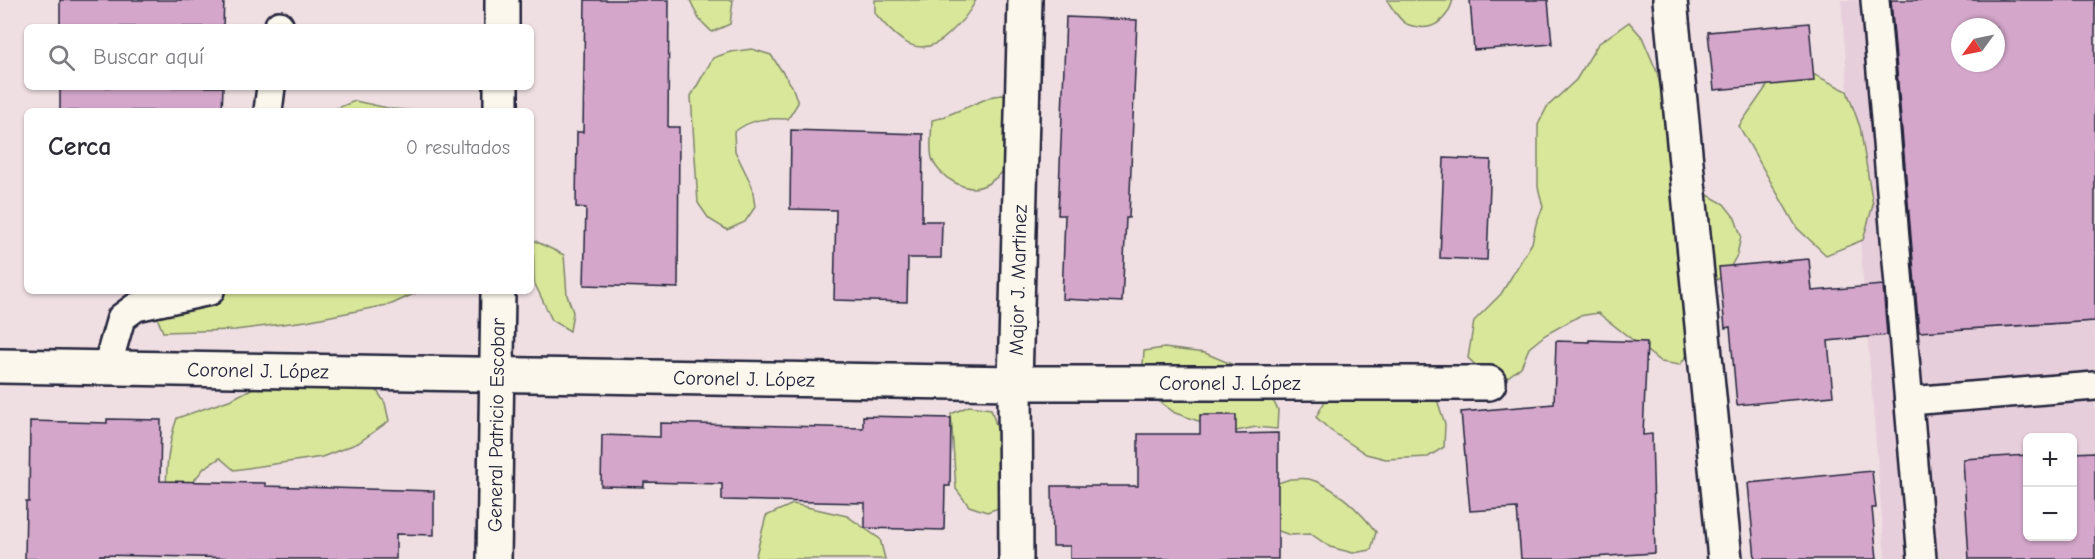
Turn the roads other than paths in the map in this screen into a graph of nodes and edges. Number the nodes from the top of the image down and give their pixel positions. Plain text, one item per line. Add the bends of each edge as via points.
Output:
1 (502, 0) edge
2 (1024, 0) edge
3 (1670, 0) edge
4 (1875, 0) edge
5 (502, 24) edge
6 (271, 90) edge
7 (501, 90) edge
8 (268, 108) edge
9 (501, 108) edge
10 (196, 294) edge
11 (498, 294) edge
12 (0, 366) edge
13 (107, 367) junction
14 (496, 374) junction
15 (1015, 383) junction
16 (1489, 383) dead end
17 (2095, 386) edge
18 (1909, 401) junction
19 (494, 559) edge
20 (1017, 559) edge
21 (1725, 559) edge
22 (1922, 559) edge

1 - 5 street
2 - 15 street, Major J. Martinez
3 - 21 street
4 - 18 lane
6 - 8 lane
7 - 9 street
10 - 13 lane via 136,307 121,318
11 - 14 street, General Patricio Escobar
12 - 13 street, Coronel J. López
13 - 14 street, Coronel J. López
14 - 15 street, Coronel J. López
14 - 19 street, General Patricio Escobar
15 - 16 street, Coronel J. López
15 - 20 street, Major J. Martinez
17 - 18 lane
18 - 22 lane

